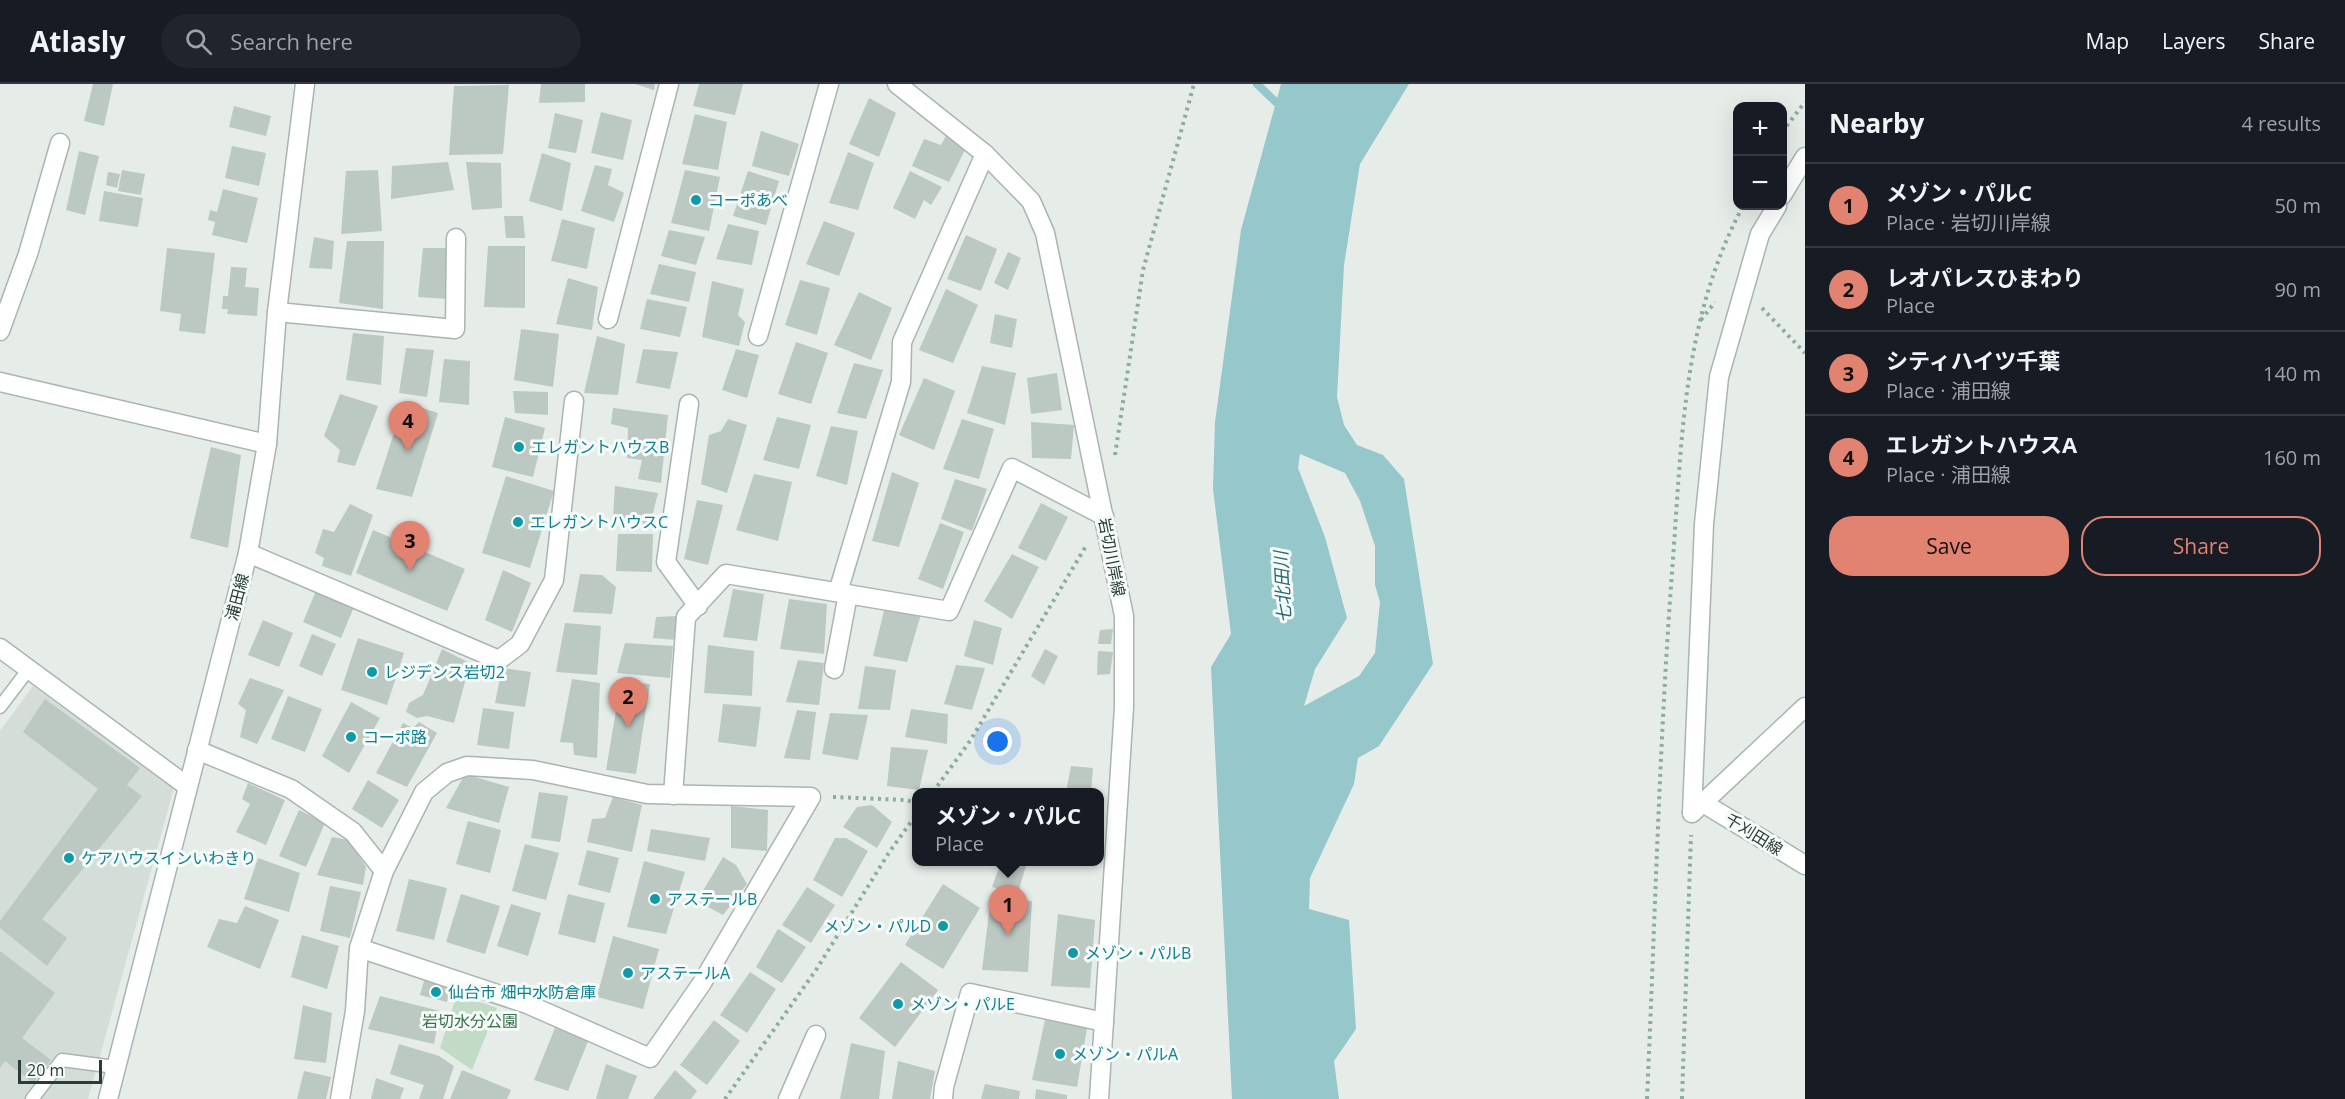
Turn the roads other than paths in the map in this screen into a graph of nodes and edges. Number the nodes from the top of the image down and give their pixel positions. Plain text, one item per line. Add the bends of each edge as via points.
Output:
1 (305, 84) edge
2 (669, 84) edge
3 (829, 84) edge
4 (897, 84) edge
5 (60, 143) dead end
6 (985, 154) junction
7 (1805, 157) edge
8 (1787, 187) edge
9 (1775, 210) edge
10 (456, 238) dead end
11 (277, 312) junction
12 (608, 319) dead end
13 (0, 331) edge
14 (758, 336) dead end
15 (0, 382) edge
16 (574, 401) dead end
17 (689, 404) dead end
18 (267, 444) junction
19 (1104, 516) junction
20 (248, 554) junction
21 (843, 593) junction
22 (698, 606) junction
23 (0, 648) edge
24 (834, 669) dead end
25 (28, 670) junction
26 (0, 707) edge
27 (1805, 707) edge
28 (197, 750) junction
29 (187, 786) junction
30 (673, 795) junction
31 (1697, 808) junction
32 (1805, 865) edge
33 (384, 871) junction
34 (359, 948) junction
35 (1104, 1022) junction
36 (816, 1035) dead end
37 (115, 1067) junction
38 (32, 1099) edge
39 (108, 1099) edge
40 (340, 1099) edge
41 (788, 1099) edge
42 (943, 1099) edge
43 (1099, 1099) edge

1 - 11 street, 浦田線
2 - 12 street
3 - 14 street
4 - 6 street, 岩切川岸線
5 - 13 street via 28,254
6 - 19 street, 岩切川岸線 via 1031,201 1045,233
6 - 21 street via 902,342 901,382
7 - 8 street
9 - 31 street via 1760,234 1719,377 1704,524
10 - 11 street via 455,328
11 - 18 street, 浦田線
15 - 18 street
16 - 20 street via 554,580 520,644 499,660
17 - 22 street via 666,562
18 - 20 street, 浦田線
19 - 21 street via 1012,468 949,611
19 - 35 street, 岩切川岸線 via 1124,616 1124,707
20 - 28 street, 浦田線
21 - 22 street via 726,574
21 - 24 street
22 - 30 street via 686,617
23 - 25 street
25 - 26 lane
25 - 29 street
27 - 31 street
28 - 29 street, 浦田線
28 - 33 street via 291,789 353,832
29 - 37 street, 浦田線
30 - 33 street via 647,794 533,770 467,766 447,773 424,792
30 - 34 street via 811,796 702,983 650,1058 527,1004
31 - 32 street, 千刈田線
33 - 34 street
34 - 40 street via 356,1011
35 - 42 street via 970,993
35 - 43 street, 岩切川岸線
36 - 41 street
37 - 38 lane via 62,1060
37 - 39 street, 浦田線

